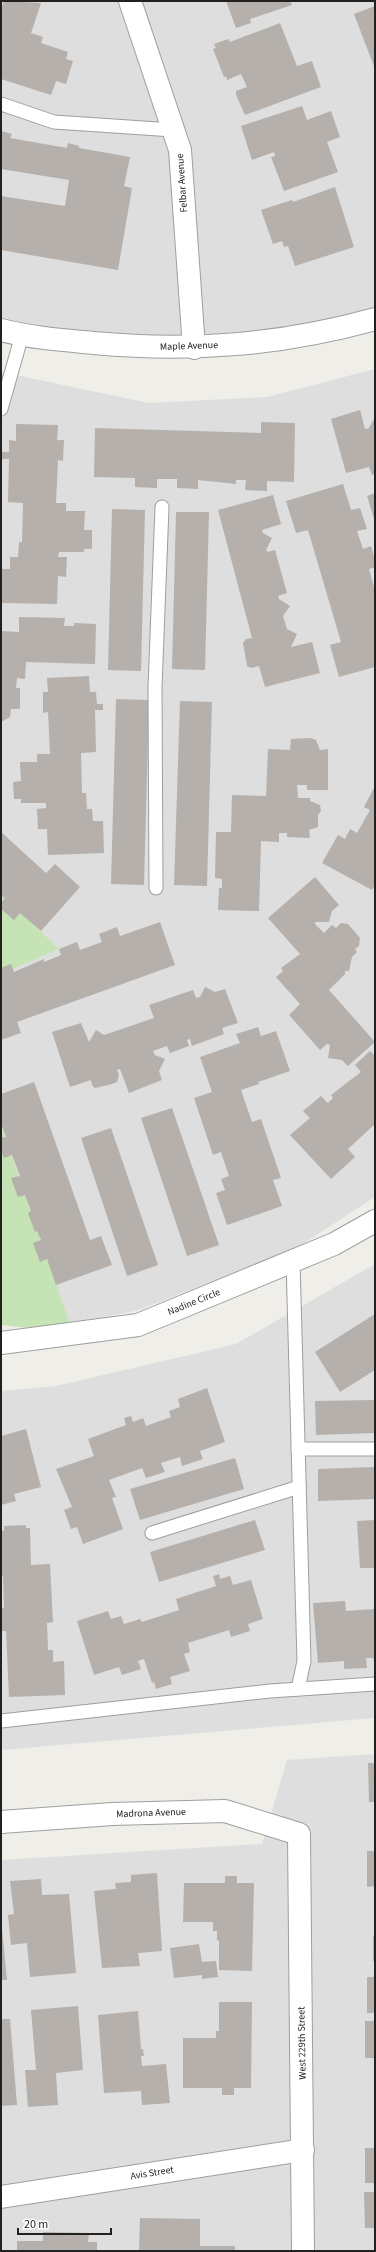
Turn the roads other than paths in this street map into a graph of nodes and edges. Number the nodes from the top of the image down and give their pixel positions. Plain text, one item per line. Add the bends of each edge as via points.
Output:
1 (130, 1) edge
2 (1, 104) edge
3 (173, 130) junction
4 (375, 319) edge
5 (1, 330) edge
6 (22, 335) junction
7 (194, 348) junction
8 (1, 409) edge
9 (162, 507) dead end
10 (156, 888) dead end
11 (375, 1221) edge
12 (293, 1261) junction
13 (1, 1343) edge
14 (298, 1449) junction
15 (375, 1449) edge
16 (299, 1487) junction
17 (152, 1533) dead end
18 (375, 1684) edge
19 (298, 1689) junction
20 (1, 1721) edge
21 (1, 1822) edge
22 (299, 1834) joint
23 (304, 2150) junction
24 (1, 2197) edge
25 (303, 2251) edge

1 - 3 street, Felbar Avenue
2 - 3 lane via 54,122
3 - 7 street, Felbar Avenue via 180,150
4 - 7 street, Maple Avenue via 270,341
5 - 6 street, Maple Avenue
6 - 7 street, Maple Avenue via 138,347
6 - 8 lane
9 - 10 lane via 155,686
11 - 12 street, Nadine Circle via 334,1244
12 - 13 street, Nadine Circle via 138,1325
12 - 14 lane
14 - 15 lane
14 - 16 lane
16 - 17 lane
16 - 19 lane via 304,1661
18 - 19 lane
19 - 20 lane
21 - 22 street, Madrona Avenue via 112,1814 225,1811
22 - 23 street, West 229th Street
23 - 24 street, Avis Street
23 - 25 street, West 229th Street

